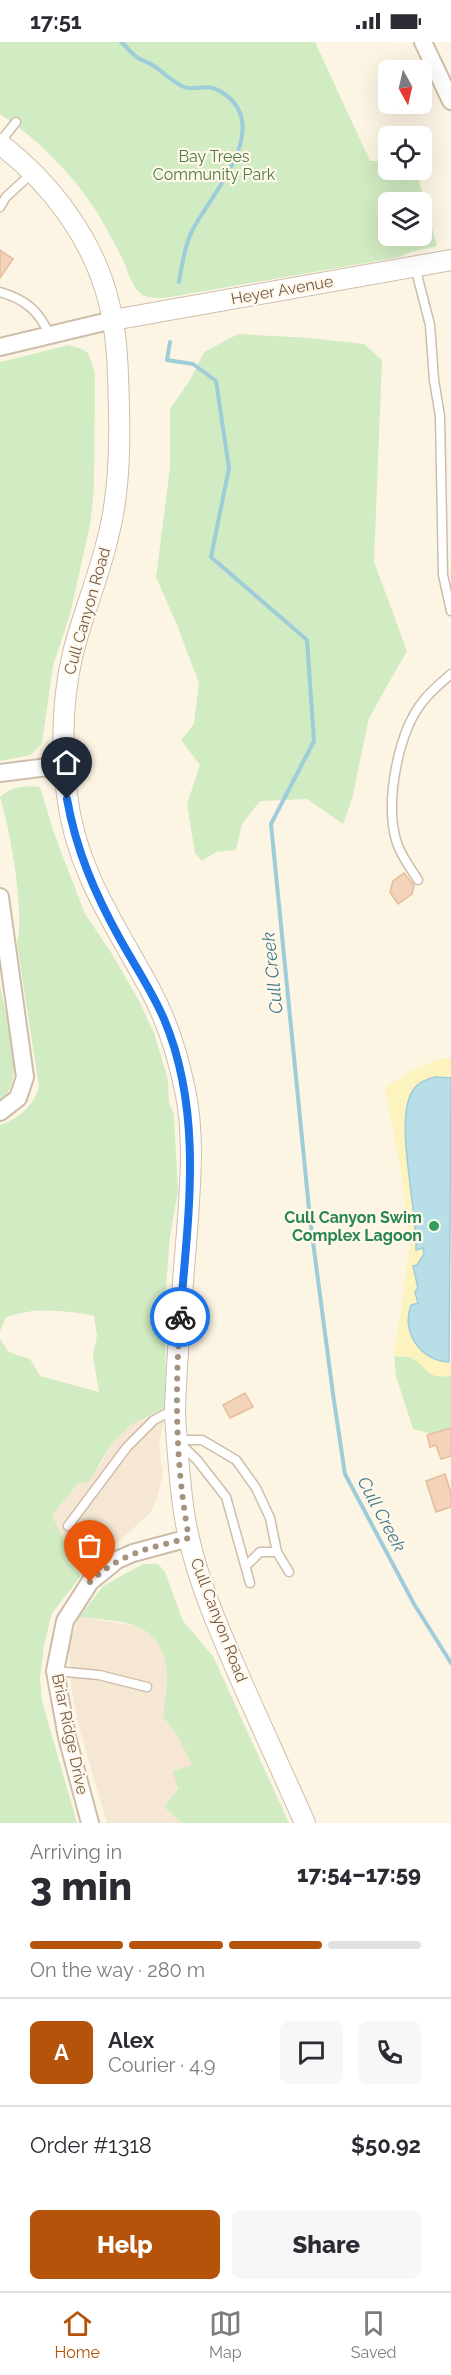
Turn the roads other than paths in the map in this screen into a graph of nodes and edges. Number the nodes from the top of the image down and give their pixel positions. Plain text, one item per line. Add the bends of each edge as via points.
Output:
1 (423, 42) edge
2 (451, 99) edge
3 (16, 122) dead end
4 (0, 143) edge
5 (32, 173) junction
6 (0, 207) edge
7 (451, 260) edge
8 (415, 267) junction
9 (0, 292) edge
10 (113, 320) junction
11 (49, 334) junction
12 (0, 347) edge
13 (451, 612) edge
14 (451, 674) edge
15 (63, 765) junction
16 (0, 773) edge
17 (418, 880) dead end
18 (0, 897) edge
19 (0, 1112) edge
20 (175, 1409) junction
21 (177, 1440) junction
22 (68, 1526) dead end
23 (189, 1538) junction
24 (277, 1552) junction
25 (246, 1566) junction
26 (289, 1572) dead end
27 (250, 1583) dead end
28 (55, 1671) junction
29 (147, 1687) dead end
30 (90, 1823) edge
31 (305, 1823) edge

1 - 2 street
3 - 4 lane
4 - 5 street, Cull Canyon Road
5 - 6 lane
5 - 10 street, Cull Canyon Road via 85,242 102,280
7 - 8 street, Heyer Avenue
8 - 10 street, Heyer Avenue
8 - 13 lane via 430,325 440,416 443,575
9 - 11 lane via 29,305 42,318
10 - 11 street
10 - 15 street, Cull Canyon Road via 119,418 116,500 70,671 63,723
11 - 12 street
14 - 17 lane via 423,700 413,718 394,781 396,841
15 - 16 street
15 - 20 street, Cull Canyon Road via 73,833 82,859 101,905 164,1019 187,1096 190,1170
18 - 19 street via 25,1077 18,1098
20 - 21 street, Cull Canyon Road
20 - 22 lane via 154,1420 127,1447
21 - 23 street, Cull Canyon Road
21 - 24 lane via 202,1440 236,1460 256,1488 270,1518
21 - 25 lane via 226,1497
23 - 28 street, Briar Ridge Drive via 117,1560 90,1582 65,1621
23 - 31 street, Cull Canyon Road via 221,1635
24 - 25 lane via 260,1552
24 - 26 lane
25 - 27 lane
28 - 29 lane via 99,1675
28 - 30 street, Briar Ridge Drive via 67,1737

